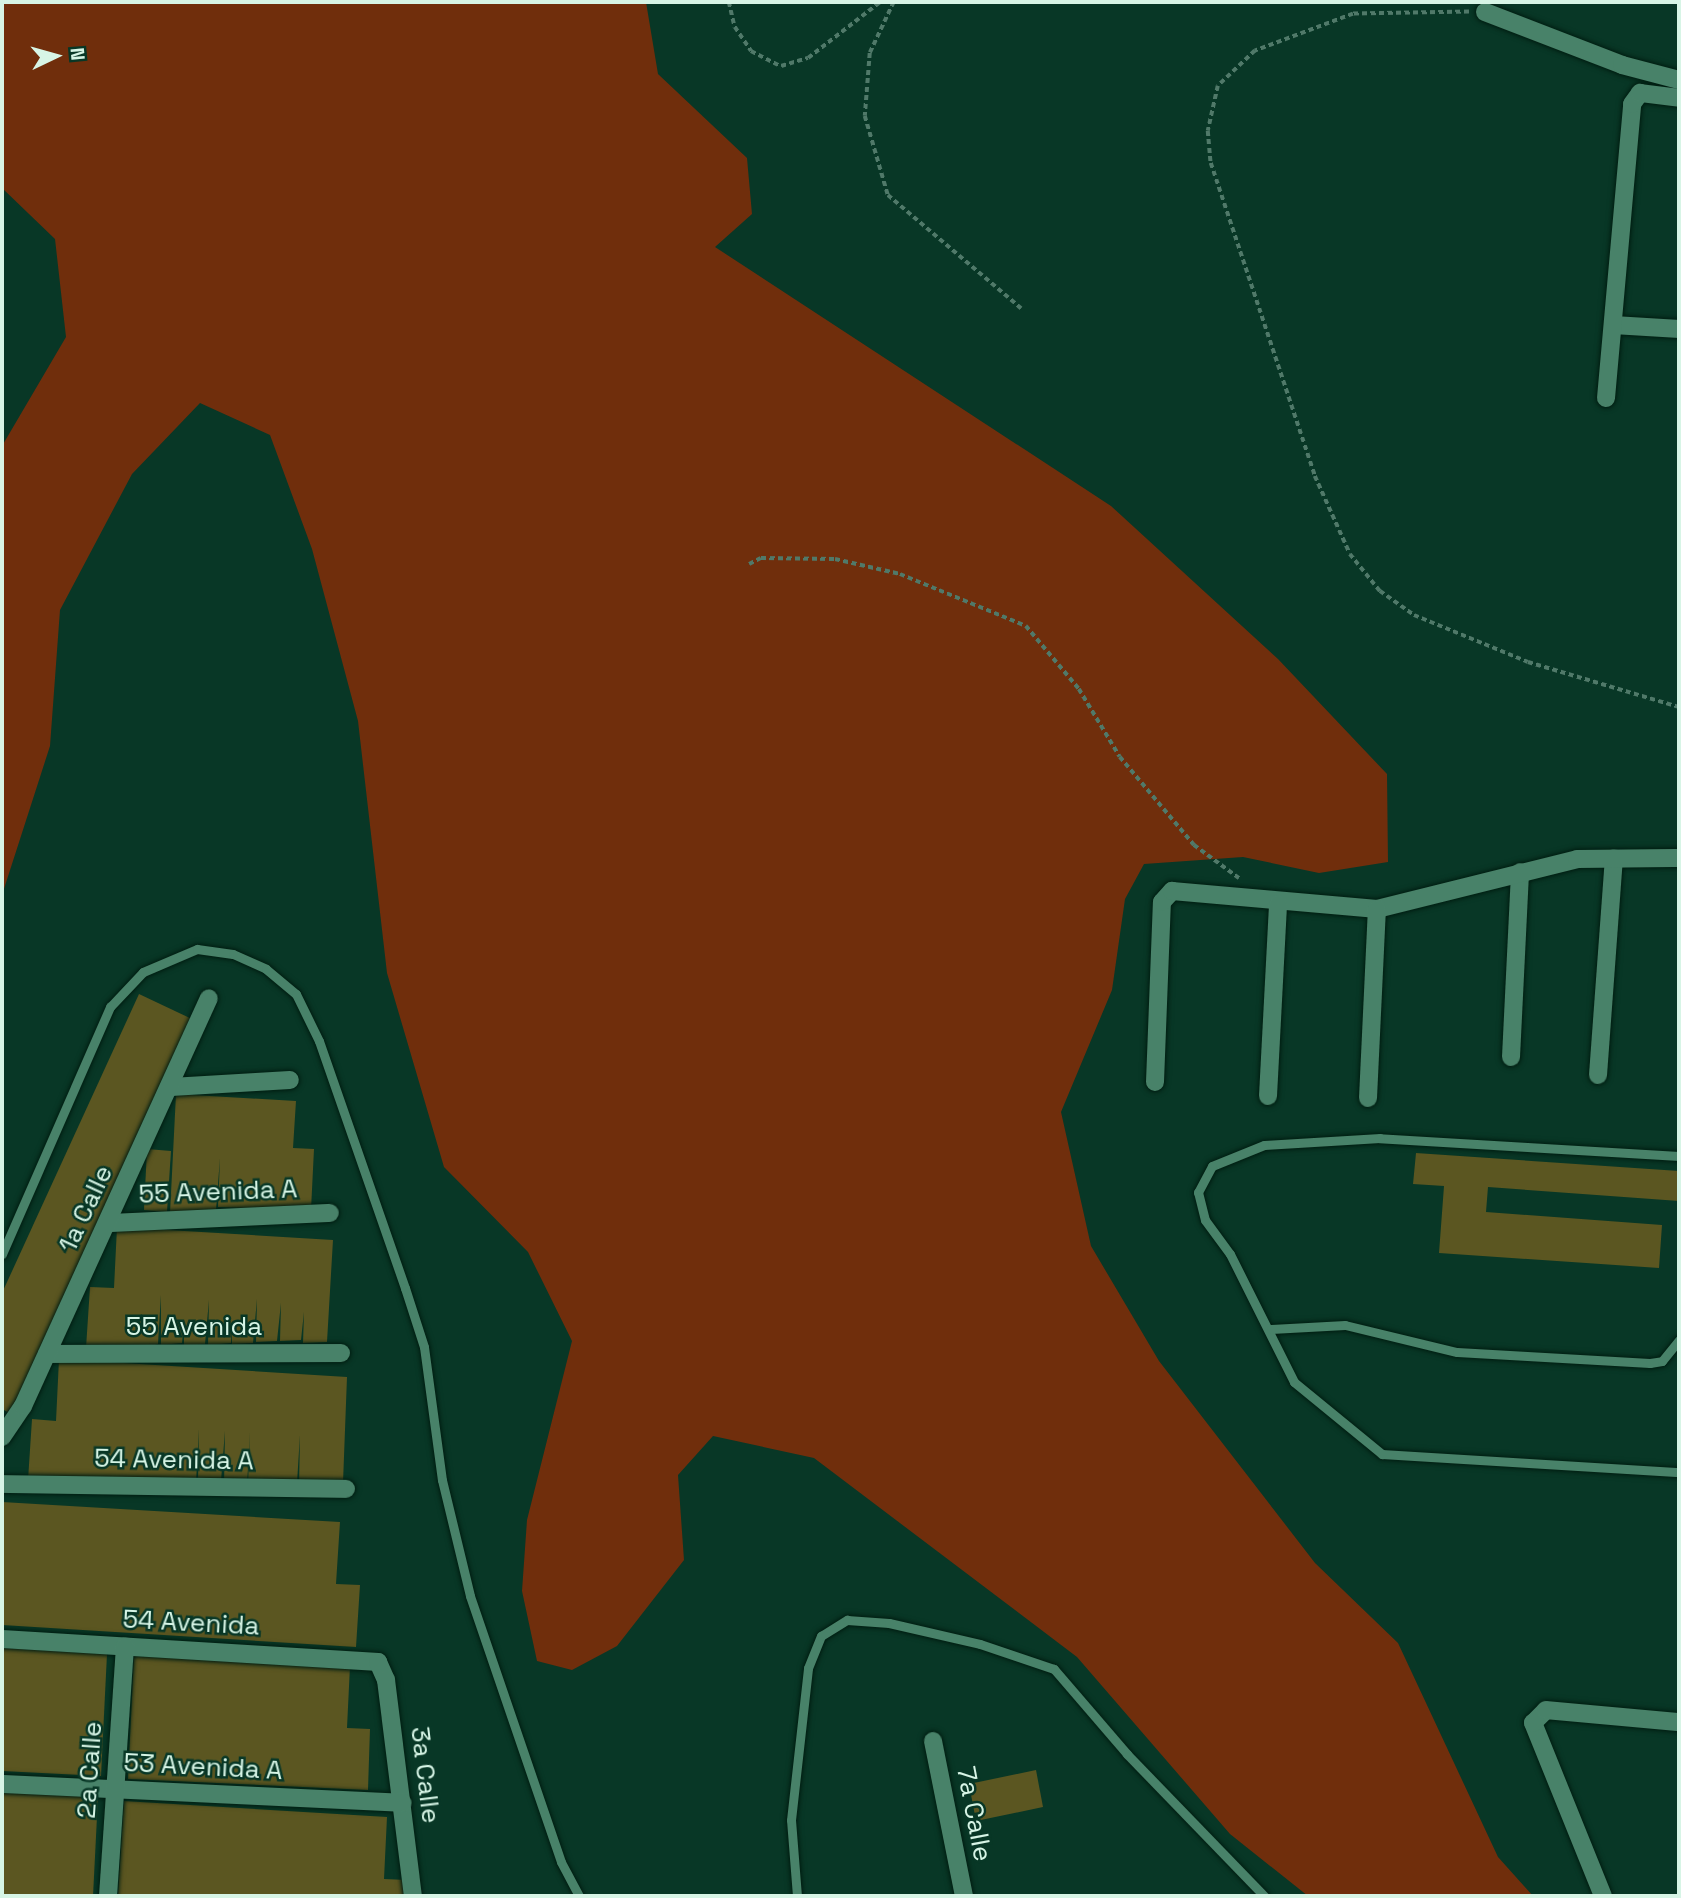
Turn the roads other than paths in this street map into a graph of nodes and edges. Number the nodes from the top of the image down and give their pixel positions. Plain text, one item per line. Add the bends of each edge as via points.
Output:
1 (1485, 12) road end
2 (1679, 80) edge
3 (1679, 98) edge
4 (1614, 325) junction
5 (1679, 329) edge
6 (1606, 398) dead end
7 (1679, 858) edge
8 (1615, 859) junction
9 (1520, 872) junction
10 (1279, 904) junction
11 (1377, 909) junction
12 (209, 998) dead end
13 (1511, 1057) dead end
14 (1598, 1075) dead end
15 (290, 1080) dead end
16 (1154, 1082) dead end
17 (171, 1087) junction
18 (1268, 1096) dead end
19 (1368, 1098) dead end
20 (1679, 1156) edge
21 (330, 1213) dead end
22 (109, 1223) junction
23 (2, 1254) edge
24 (1271, 1328) junction
25 (1679, 1340) edge
26 (341, 1353) dead end
27 (47, 1354) junction
28 (2, 1437) edge
29 (1679, 1472) edge
30 (2, 1484) edge
31 (346, 1489) dead end
32 (2, 1639) edge
33 (125, 1647) junction
34 (378, 1662) joint
35 (1679, 1722) edge
36 (933, 1741) dead end
37 (2, 1784) edge
38 (115, 1789) junction
39 (402, 1803) junction
40 (108, 1896) edge
41 (413, 1896) edge
42 (579, 1896) edge
43 (797, 1896) edge
44 (964, 1896) edge
45 (1264, 1896) edge
46 (1603, 1896) edge

1 - 2 street via 1622,65
3 - 4 street via 1640,93 1632,104
4 - 5 street
4 - 6 street
7 - 8 street
8 - 9 street via 1577,859
8 - 14 street
9 - 11 street
9 - 13 street
10 - 11 street
10 - 16 street via 1186,888 1172,891 1162,902
10 - 18 street
11 - 19 street
12 - 17 street, 1a Calle
15 - 17 street
17 - 22 street, 1a Calle
20 - 24 lane via 1380,1138 1264,1145 1212,1166 1198,1192 1205,1220
21 - 22 street, 55 Avenida A
22 - 27 street, 1a Calle
23 - 42 lane via 110,1007 143,972 197,949 233,954 266,969 296,994 319,1041 424,1347 442,1480 470,1596 561,1862
24 - 25 lane via 1345,1325 1457,1352 1650,1363 1662,1361
24 - 29 lane via 1294,1381 1382,1454
26 - 27 street, 55 Avenida
27 - 28 street, 1a Calle
30 - 31 street, 54 Avenida A
32 - 33 street, 54 Avenida
33 - 34 street, 54 Avenida via 358,1657
33 - 38 street, 2a Calle
34 - 39 street, 3a Calle via 386,1681
35 - 46 street via 1546,1710 1533,1723
36 - 44 street, 7a Calle
37 - 38 street, 53 Avenida A
38 - 39 street, 53 Avenida A
38 - 40 street, 2a Calle
39 - 41 street, 3a Calle
43 - 45 lane via 791,1820 808,1668 821,1636 847,1620 889,1623 980,1644 1054,1669 1127,1754

